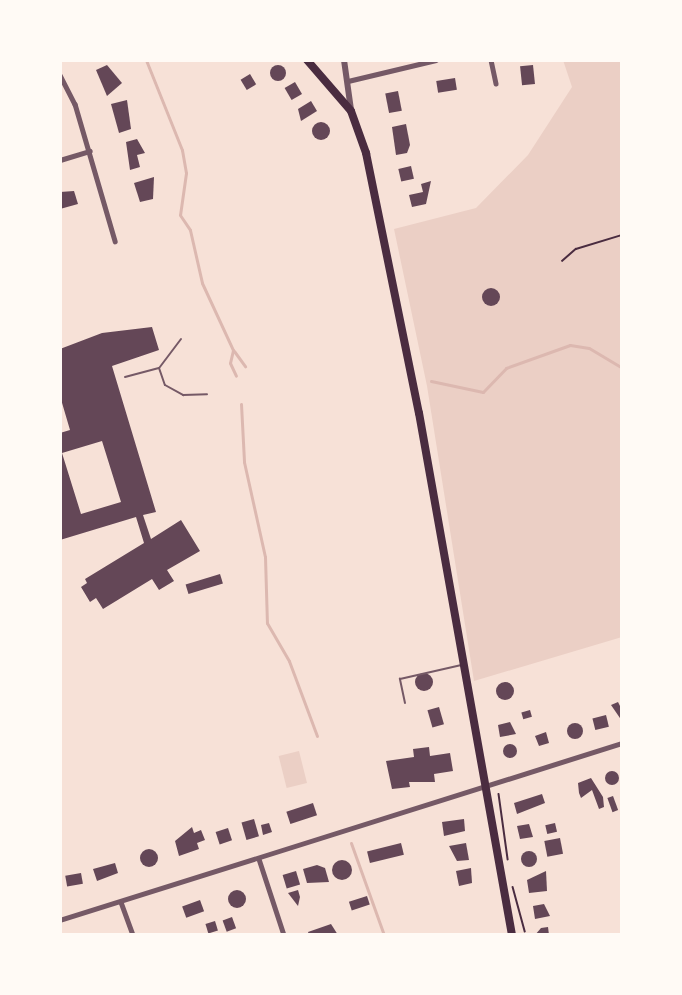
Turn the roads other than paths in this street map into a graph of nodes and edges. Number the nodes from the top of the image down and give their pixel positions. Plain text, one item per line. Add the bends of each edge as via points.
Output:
1 (307, 60) edge
2 (344, 60) edge
3 (436, 60) edge
4 (491, 60) edge
5 (60, 75) edge
6 (348, 81) junction
7 (496, 83) dead end
8 (351, 111) junction
9 (90, 151) junction
10 (60, 160) edge
11 (116, 241) dead end
12 (181, 339) dead end
13 (159, 368) junction
14 (125, 377) dead end
15 (207, 394) dead end
16 (461, 665) junction
17 (405, 703) dead end
18 (622, 743) edge
19 (484, 790) junction
20 (259, 859) junction
21 (121, 902) junction
22 (60, 920) edge
23 (133, 935) edge
24 (284, 935) edge
25 (512, 935) edge

1 - 8 main road
2 - 6 street
3 - 6 street
4 - 7 street
5 - 9 street
6 - 8 street
8 - 16 main road via 366,153 403,329
9 - 10 street
9 - 11 street
12 - 13 lane
13 - 14 lane
13 - 15 lane via 165,385 183,395
16 - 17 lane via 400,679
16 - 19 main road
18 - 19 street
19 - 20 street
19 - 25 main road
20 - 21 street
20 - 24 street
21 - 22 street
21 - 23 street

